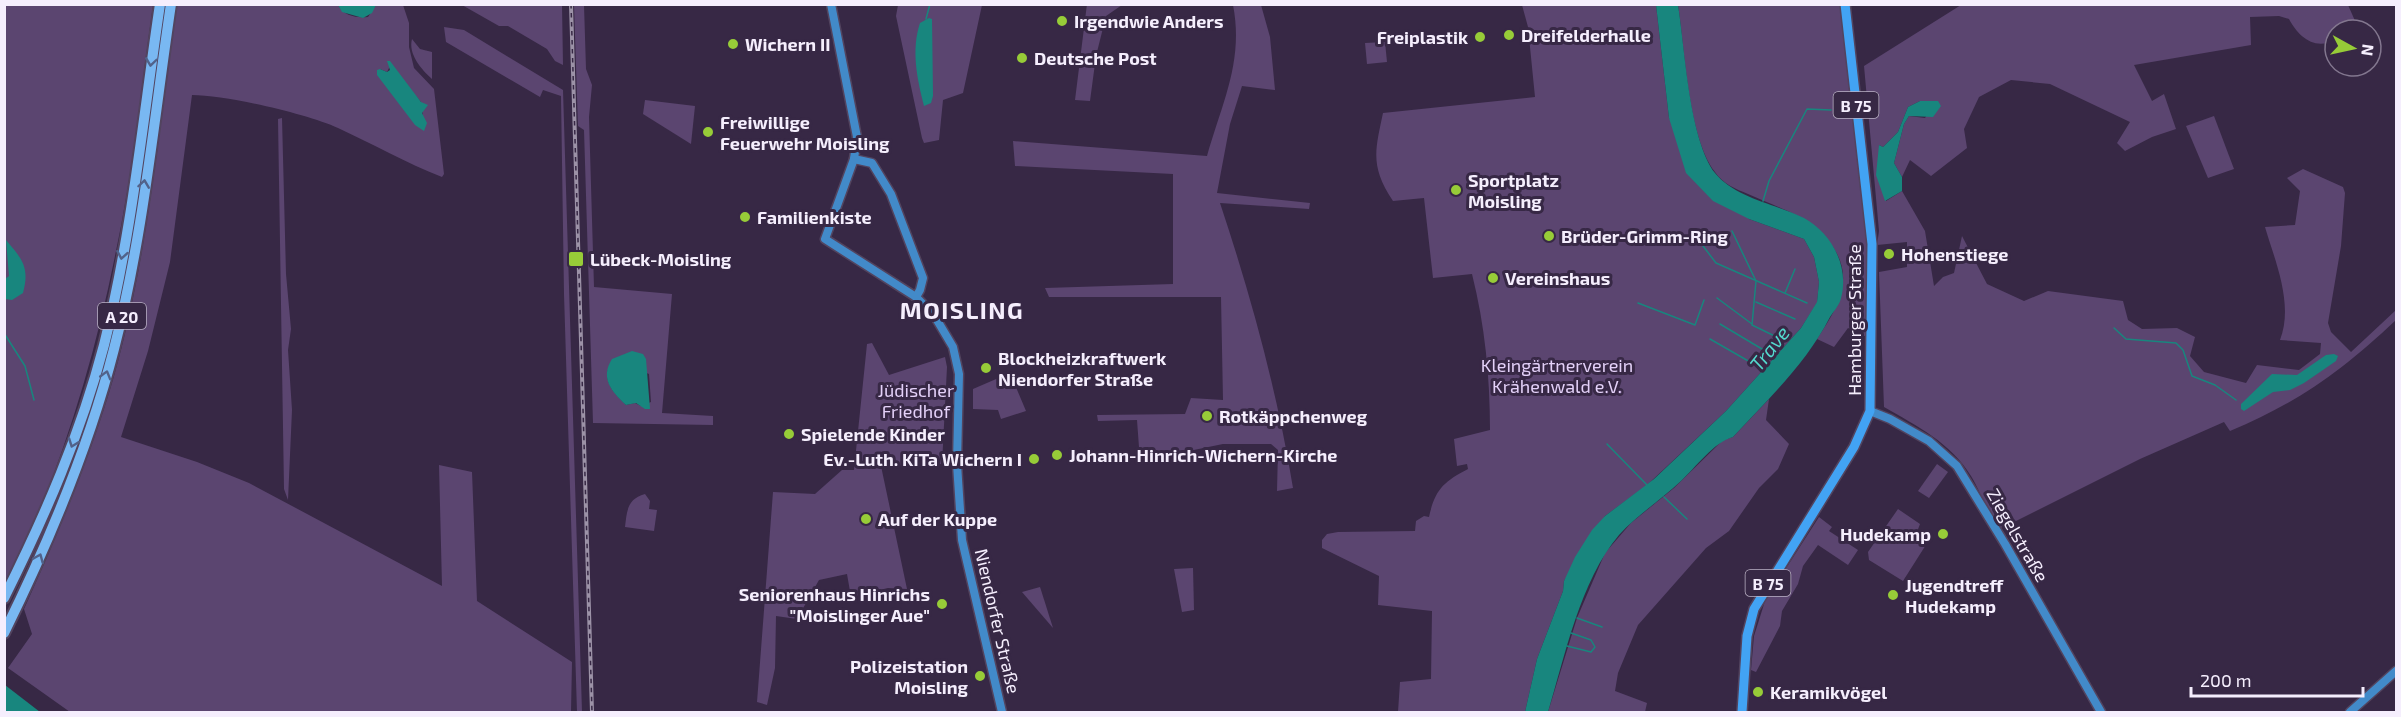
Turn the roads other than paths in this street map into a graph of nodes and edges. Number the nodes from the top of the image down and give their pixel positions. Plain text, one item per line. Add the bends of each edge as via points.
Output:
1 (160, 4) edge
2 (171, 4) edge
3 (831, 4) edge
4 (1845, 4) edge
5 (854, 159) junction
6 (916, 297) junction
7 (1870, 411) junction
8 (4, 598) edge
9 (4, 633) edge
10 (2397, 670) edge
11 (1002, 712) edge
12 (1742, 712) edge
13 (2102, 712) edge
14 (2350, 712) edge

1 -> 8 highway, A 20 via 125,241 103,346 60,477
9 -> 2 highway, A 20 via 70,482 114,349 132,264
3 - 5 main road via 854,113
4 - 7 main road, Hamburger Straße / B 75 via 1872,244
5 - 6 main road via 872,163 891,194 922,278
5 - 6 main road, Niendorfer Straße via 825,239
6 - 11 main road, Niendorfer Straße via 944,328 958,364 957,464 962,540
7 - 12 main road, Hamburger Straße / B 75 via 1854,447 1754,609 1747,636
7 - 13 main road, Ziegelstraße via 1929,441 1957,466
10 - 14 main road

